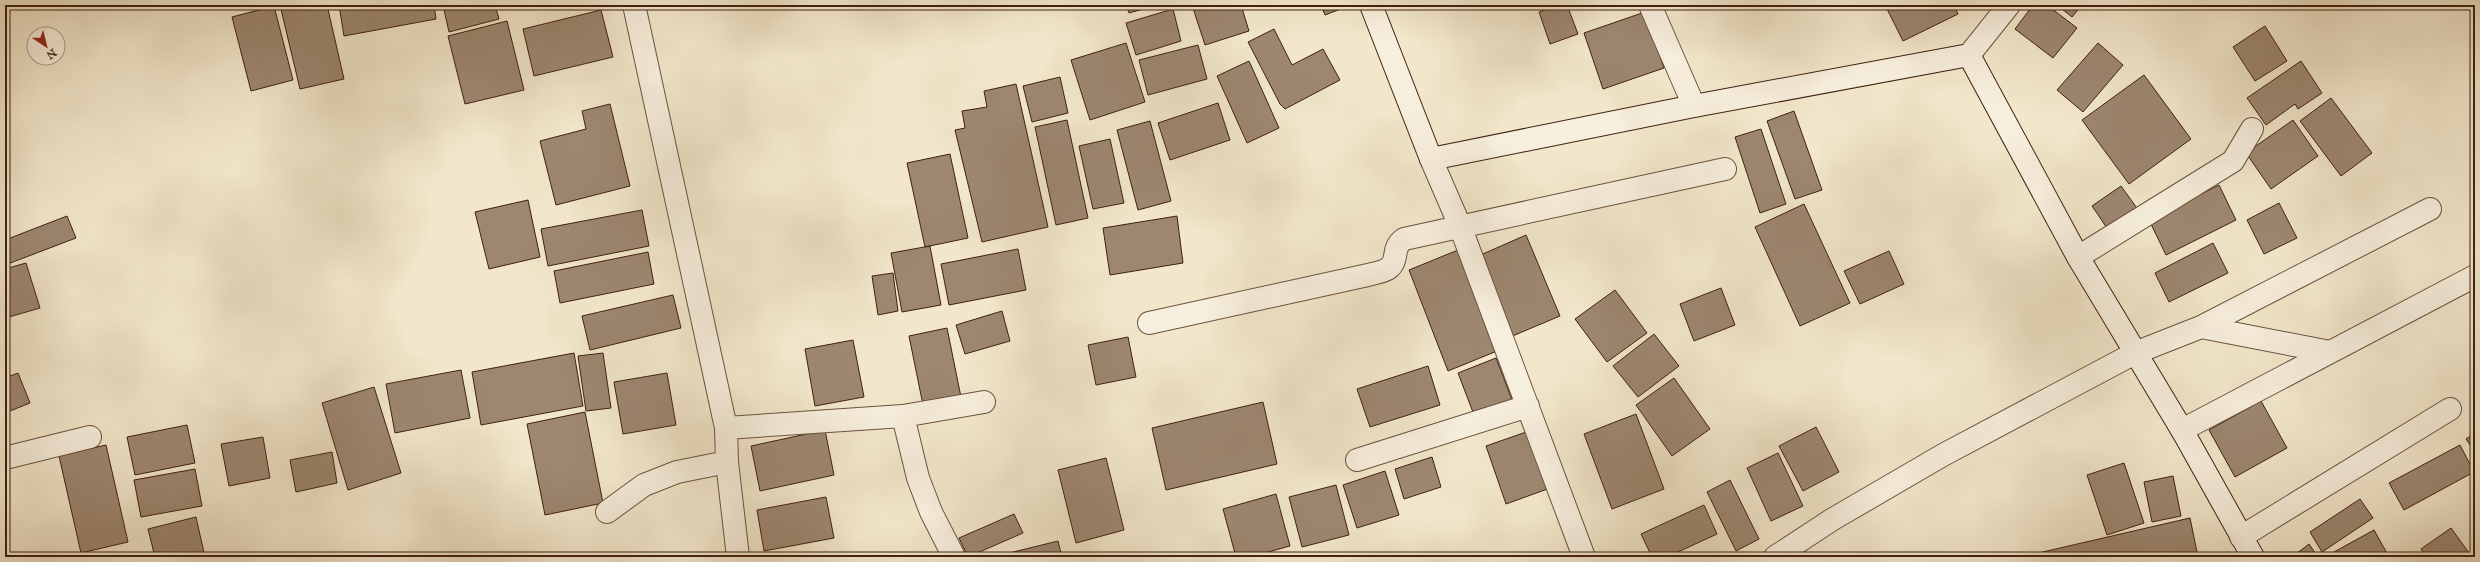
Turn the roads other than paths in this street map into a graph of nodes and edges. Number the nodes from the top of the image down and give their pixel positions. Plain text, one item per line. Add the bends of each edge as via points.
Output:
1 (634, 5) edge
2 (1371, 5) edge
3 (1650, 5) edge
4 (2009, 5) edge
5 (1969, 56) junction
6 (1694, 106) junction
7 (2252, 130) dead end
8 (1431, 159) junction
9 (1726, 169) dead end
10 (2430, 209) dead end
11 (1460, 226) junction
12 (2078, 257) junction
13 (2475, 276) edge
14 (1149, 323) dead end
15 (2201, 326) junction
16 (2330, 352) junction
17 (2135, 353) junction
18 (984, 402) dead end
19 (1528, 406) junction
20 (2450, 409) dead end
21 (903, 416) junction
22 (726, 428) junction
23 (2182, 430) junction
24 (90, 438) dead end
25 (5, 458) edge
26 (1357, 460) dead end
27 (727, 462) junction
28 (607, 512) dead end
29 (2241, 537) junction
30 (738, 557) edge
31 (954, 557) edge
32 (1584, 557) edge
33 (1776, 557) edge
34 (2253, 557) edge

1 - 22 street
2 - 8 street
3 - 6 street
4 - 5 street
5 - 6 street
5 - 12 street
6 - 8 street
7 - 12 street via 2233,161
8 - 11 street
9 - 11 street
10 - 15 street
11 - 14 street via 1404,239 1396,247 1394,261 1390,267 1368,276
11 - 19 street
12 - 17 street
13 - 16 street
15 - 16 street
15 - 17 street
16 - 23 street
17 - 23 street
17 - 33 street via 1943,455 1833,519
18 - 21 street
19 - 26 street
19 - 32 street
20 - 29 street
21 - 22 street
21 - 31 street via 918,478 931,512
22 - 27 street
23 - 29 street
24 - 25 street
27 - 28 street via 678,472 644,485
27 - 30 street
29 - 34 street

